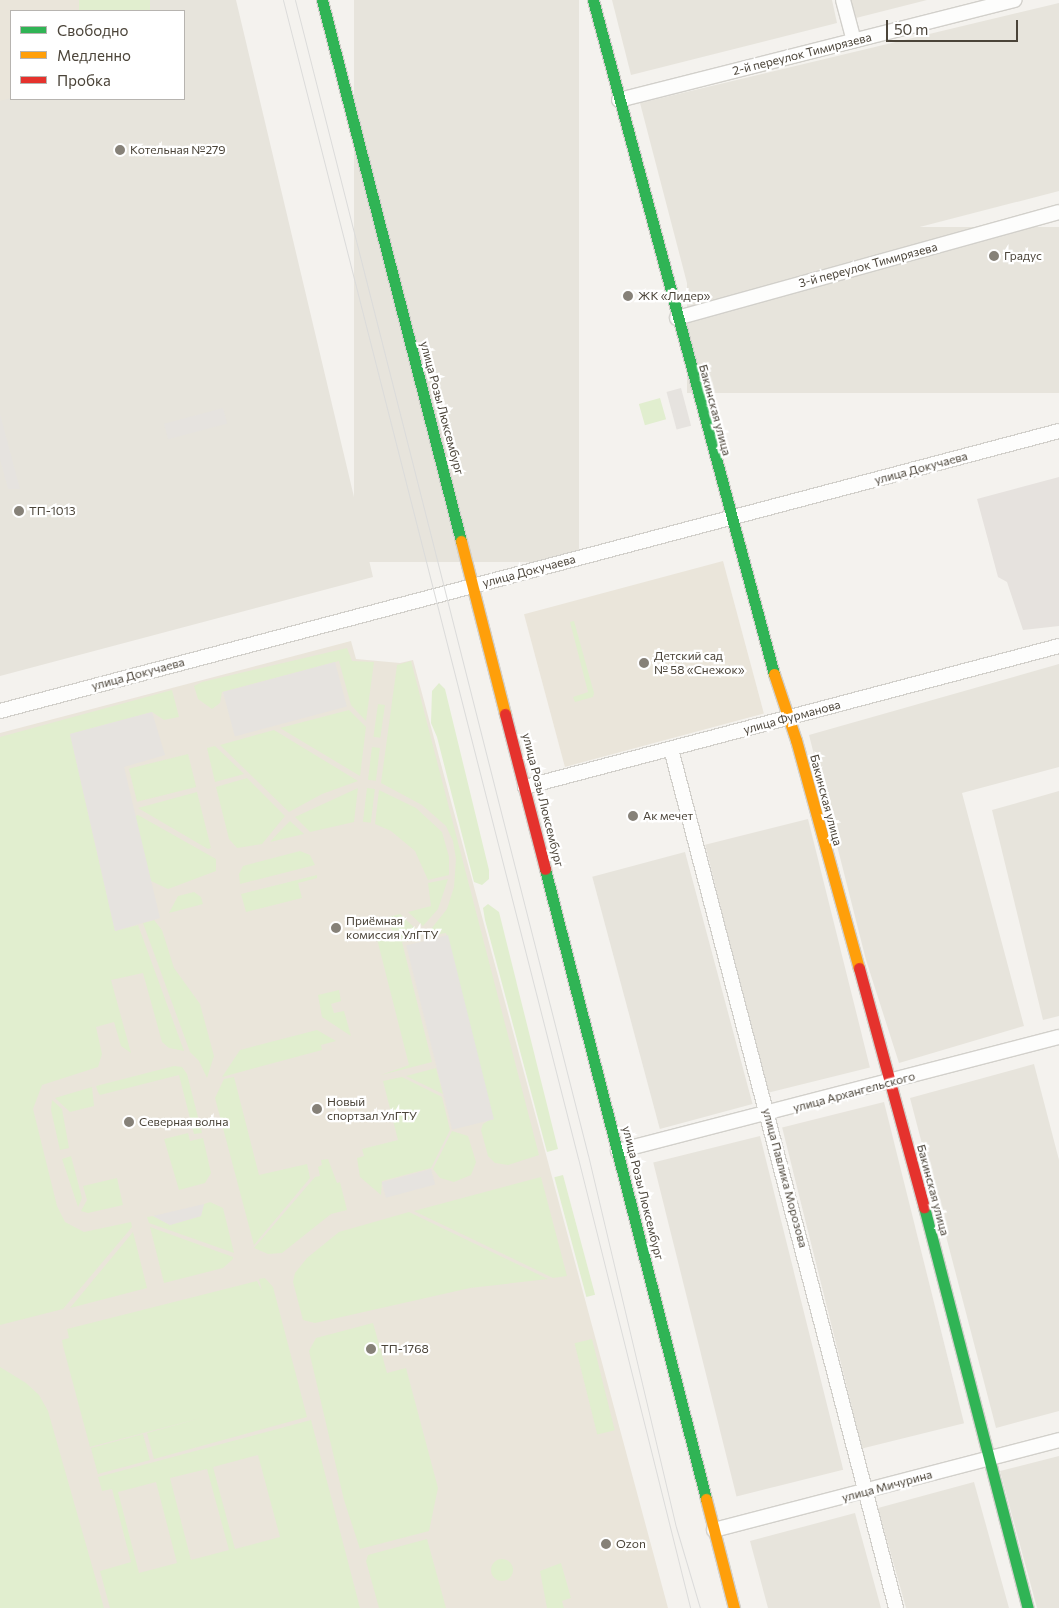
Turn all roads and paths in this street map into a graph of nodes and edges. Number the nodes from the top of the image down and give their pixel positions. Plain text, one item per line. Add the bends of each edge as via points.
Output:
1 (322, 0) edge
2 (593, 0) edge
3 (843, 0) edge
4 (1015, 0) edge
5 (854, 41) junction
6 (619, 100) junction
7 (1059, 212) edge
8 (677, 318) junction
9 (1059, 431) edge
10 (730, 517) junction
11 (474, 585) junction
12 (1059, 646) edge
13 (0, 711) edge
14 (787, 718) junction
15 (671, 749) junction
16 (525, 786) junction
17 (1059, 1037) edge
18 (891, 1082) junction
19 (768, 1115) junction
20 (618, 1151) junction
21 (1059, 1440) edge
22 (989, 1459) junction
23 (867, 1491) junction
24 (714, 1530) junction
25 (734, 1608) edge
26 (896, 1608) edge
27 (1028, 1608) edge

1 - 11 street, улица Розы Люксембург
2 - 6 street, Бакинская улица
3 - 5 street
4 - 5 street, 2-й переулок Тимирязева
5 - 6 street, 2-й переулок Тимирязева
6 - 8 street, Бакинская улица
7 - 8 street, 3-й переулок Тимирязева
8 - 10 street, Бакинская улица
9 - 10 street, улица Докучаева
10 - 11 street, улица Докучаева
10 - 14 street, Бакинская улица
11 - 13 street, улица Докучаева
11 - 16 street, улица Розы Люксембург
12 - 14 street, улица Фурманова
14 - 15 street, улица Фурманова
14 - 18 street, Бакинская улица via 796,740
15 - 16 street, улица Фурманова
15 - 19 street, улица Павлика Морозова
16 - 20 street, улица Розы Люксембург
17 - 18 street, улица Архангельского
18 - 19 street, улица Архангельского
18 - 22 street, Бакинская улица
19 - 20 street, улица Архангельского
19 - 23 street, улица Павлика Морозова
20 - 24 street, улица Розы Люксембург
21 - 22 street, улица Мичурина
22 - 23 street, улица Мичурина
22 - 27 street, Бакинская улица
23 - 24 street, улица Мичурина
23 - 26 street, улица Павлика Морозова
24 - 25 street, улица Розы Люксембург

